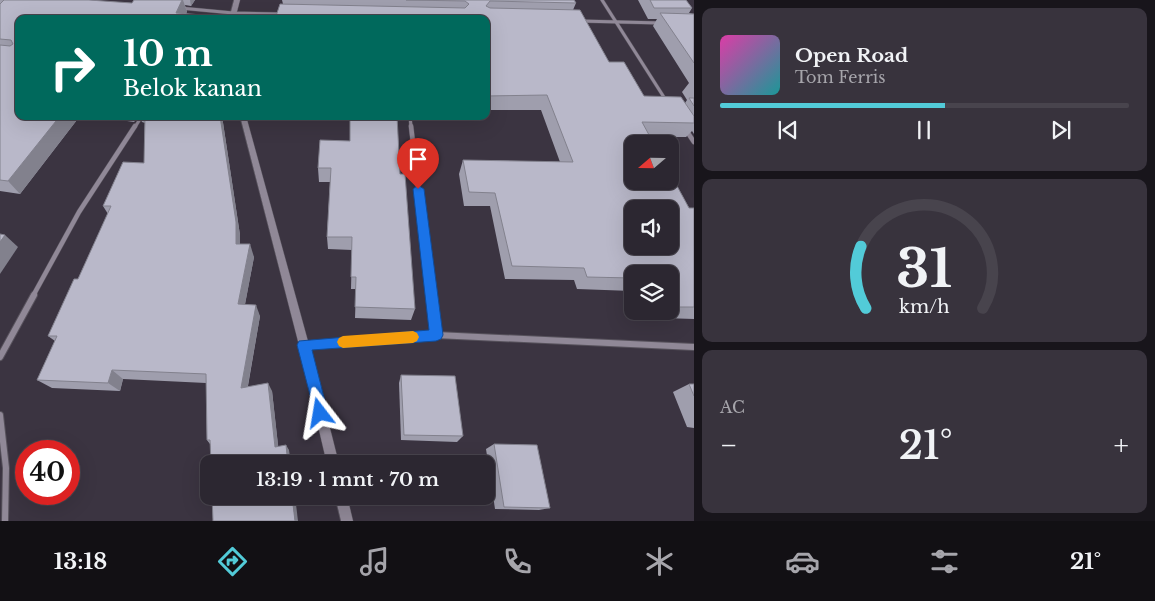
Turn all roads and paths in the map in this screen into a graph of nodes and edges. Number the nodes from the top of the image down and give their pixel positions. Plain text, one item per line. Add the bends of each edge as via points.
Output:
1 (237, 0) edge
2 (602, 0) edge
3 (174, 8) edge
4 (281, 14) edge
5 (225, 15) edge
6 (232, 15) edge
7 (256, 15) edge
8 (575, 21) edge
9 (615, 22) junction
10 (664, 23) edge
11 (673, 110) edge
12 (139, 120) edge
13 (244, 120) edge
14 (410, 120) edge
15 (683, 126) edge
16 (694, 142) edge
17 (436, 335) junction
18 (304, 345) junction
19 (694, 347) edge
20 (0, 357) edge
21 (0, 415) edge
22 (331, 455) edge
23 (343, 505) edge
24 (5, 521) edge
25 (347, 521) edge

1 - 6 street
2 - 9 street
3 - 5 street
4 - 7 street
8 - 9 street
9 - 10 street
9 - 11 street
12 - 20 street via 79,212
13 - 18 street
14 - 17 street
15 - 16 street
17 - 18 street
17 - 19 street
18 - 22 street
21 - 24 street via 8,486
23 - 25 street

